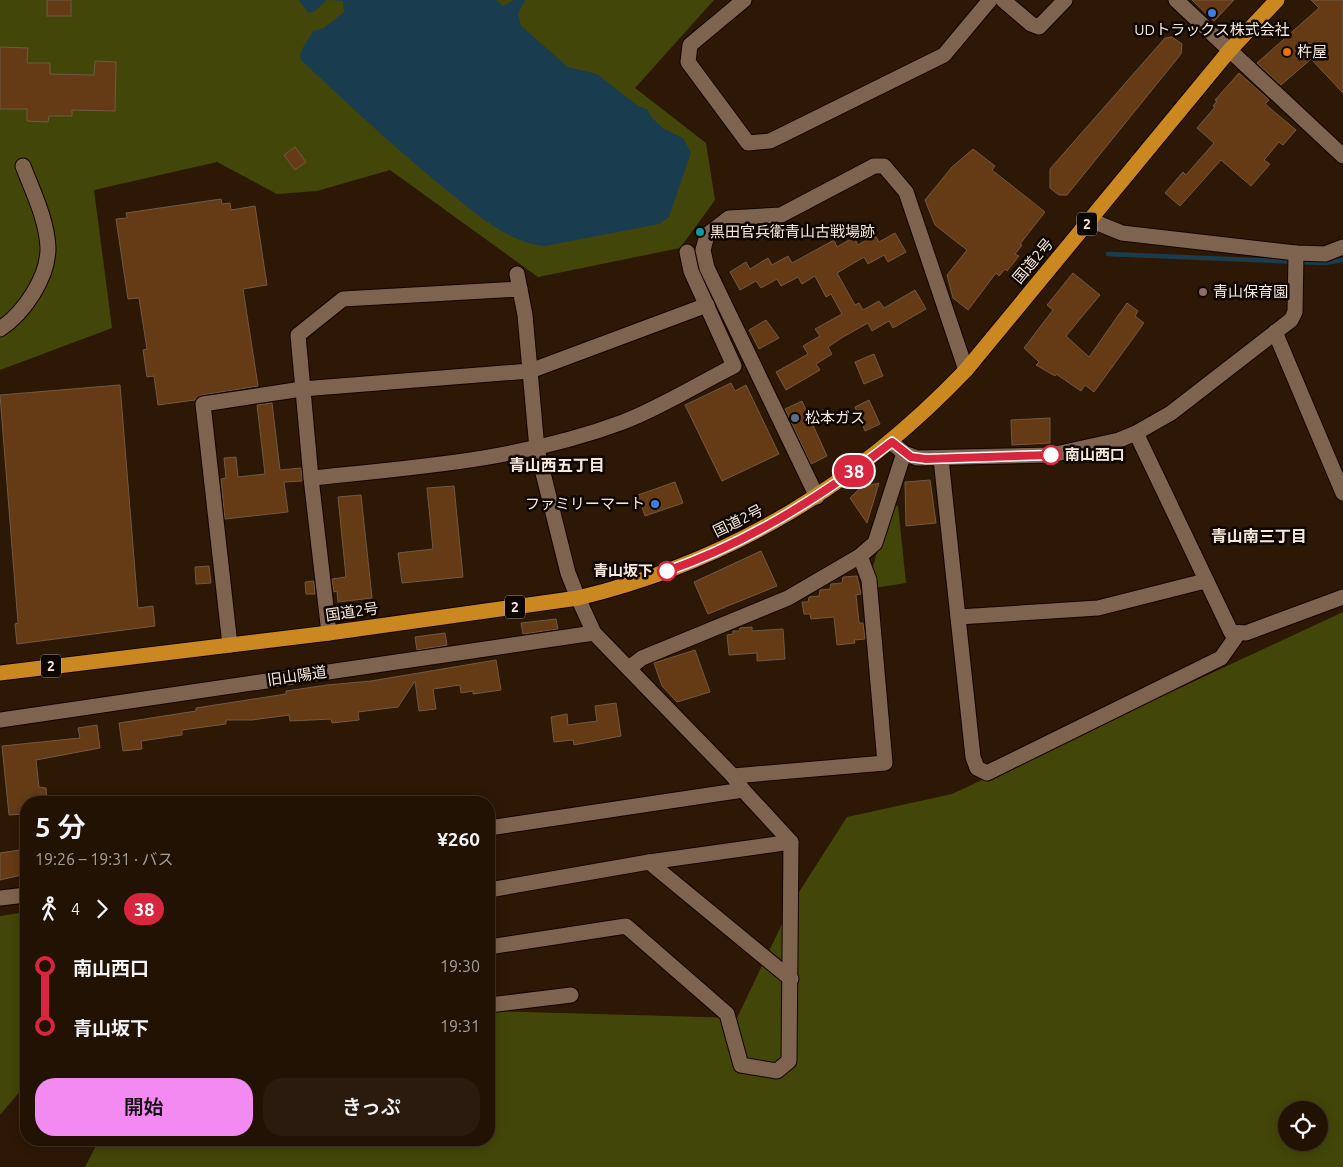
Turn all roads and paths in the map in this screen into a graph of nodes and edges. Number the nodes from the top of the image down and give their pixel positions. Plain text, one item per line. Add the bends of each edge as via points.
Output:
1 (744, 0) edge
2 (990, 0) edge
3 (1003, 0) edge
4 (1064, 0) edge
5 (1176, 0) edge
6 (1277, 0) edge
7 (1229, 51) junction
8 (1343, 156) edge
9 (24, 166) dead end
10 (1090, 220) junction
11 (1343, 247) edge
12 (687, 252) dead end
13 (1296, 253) junction
14 (517, 274) dead end
15 (520, 289) junction
16 (707, 305) junction
17 (0, 329) edge
18 (1275, 332) junction
19 (966, 370) junction
20 (530, 372) junction
21 (302, 389) junction
22 (1136, 433) junction
23 (892, 442) junction
24 (537, 449) junction
25 (904, 453) junction
26 (942, 460) junction
27 (311, 478) junction
28 (1343, 493) edge
29 (817, 497) junction
30 (860, 556) junction
31 (1206, 581) junction
32 (1343, 597) edge
33 (578, 598) junction
34 (958, 617) junction
35 (329, 633) junction
36 (594, 633) junction
37 (1238, 634) junction
38 (230, 645) junction
39 (629, 668) junction
40 (0, 673) edge
41 (0, 720) edge
42 (733, 776) junction
43 (742, 790) junction
44 (495, 827) edge
45 (791, 842) junction
46 (649, 862) junction
47 (495, 889) edge
48 (20, 896) edge
49 (0, 898) edge
50 (495, 946) edge
51 (791, 980) junction
52 (571, 995) dead end
53 (495, 1003) edge

1 - 2 street via 690,45 688,62 748,143 770,141 944,55
3 - 4 street via 1039,27
5 - 7 street
6 - 7 highway, 国道2号 / 2
7 - 8 street
7 - 10 highway, 国道2号 / 2
9 - 17 street via 48,248 44,270 28,301
10 - 13 street via 1122,233
10 - 19 highway, 国道2号 / 2
11 - 13 street via 1325,254
12 - 16 street via 691,271
13 - 18 street via 1296,312
14 - 15 street
15 - 20 street
15 - 21 street via 343,300 298,335
16 - 20 street
16 - 24 street via 734,366 624,421
18 - 22 street via 1171,413
18 - 28 street
19 - 23 highway, 国道2号 / 2
19 - 29 street via 906,192 884,166 874,166 781,215 729,218 707,235 703,250 707,268
20 - 21 street
20 - 24 street
21 - 27 street
21 - 38 street via 203,404
22 - 26 street via 1100,446 1051,455
22 - 31 street
23 - 25 street
23 - 29 highway, 国道2号 / 2
24 - 27 street via 452,463
24 - 33 street via 568,574
25 - 26 street via 917,458
25 - 30 street via 875,543
26 - 34 street
27 - 35 street
29 - 33 highway, 国道2号 / 2 via 778,521 717,551 638,581
30 - 39 street via 788,598 642,658
30 - 42 street via 869,580 884,763
31 - 34 street via 1098,608
31 - 37 street via 1231,632
32 - 37 street
33 - 35 highway, 国道2号 / 2
33 - 36 street
34 - 37 street via 973,757 977,768 987,773 1221,658
35 - 38 highway, 国道2号 / 2
36 - 39 street
36 - 41 street, 旧山陽道
38 - 40 highway, 国道2号 / 2
39 - 42 street
42 - 43 street
43 - 44 street
43 - 45 street
45 - 46 street
45 - 51 street
46 - 47 street
46 - 51 street
48 - 49 street
50 - 51 street via 626,926 727,1014 741,1066 777,1071 789,1061
52 - 53 street

